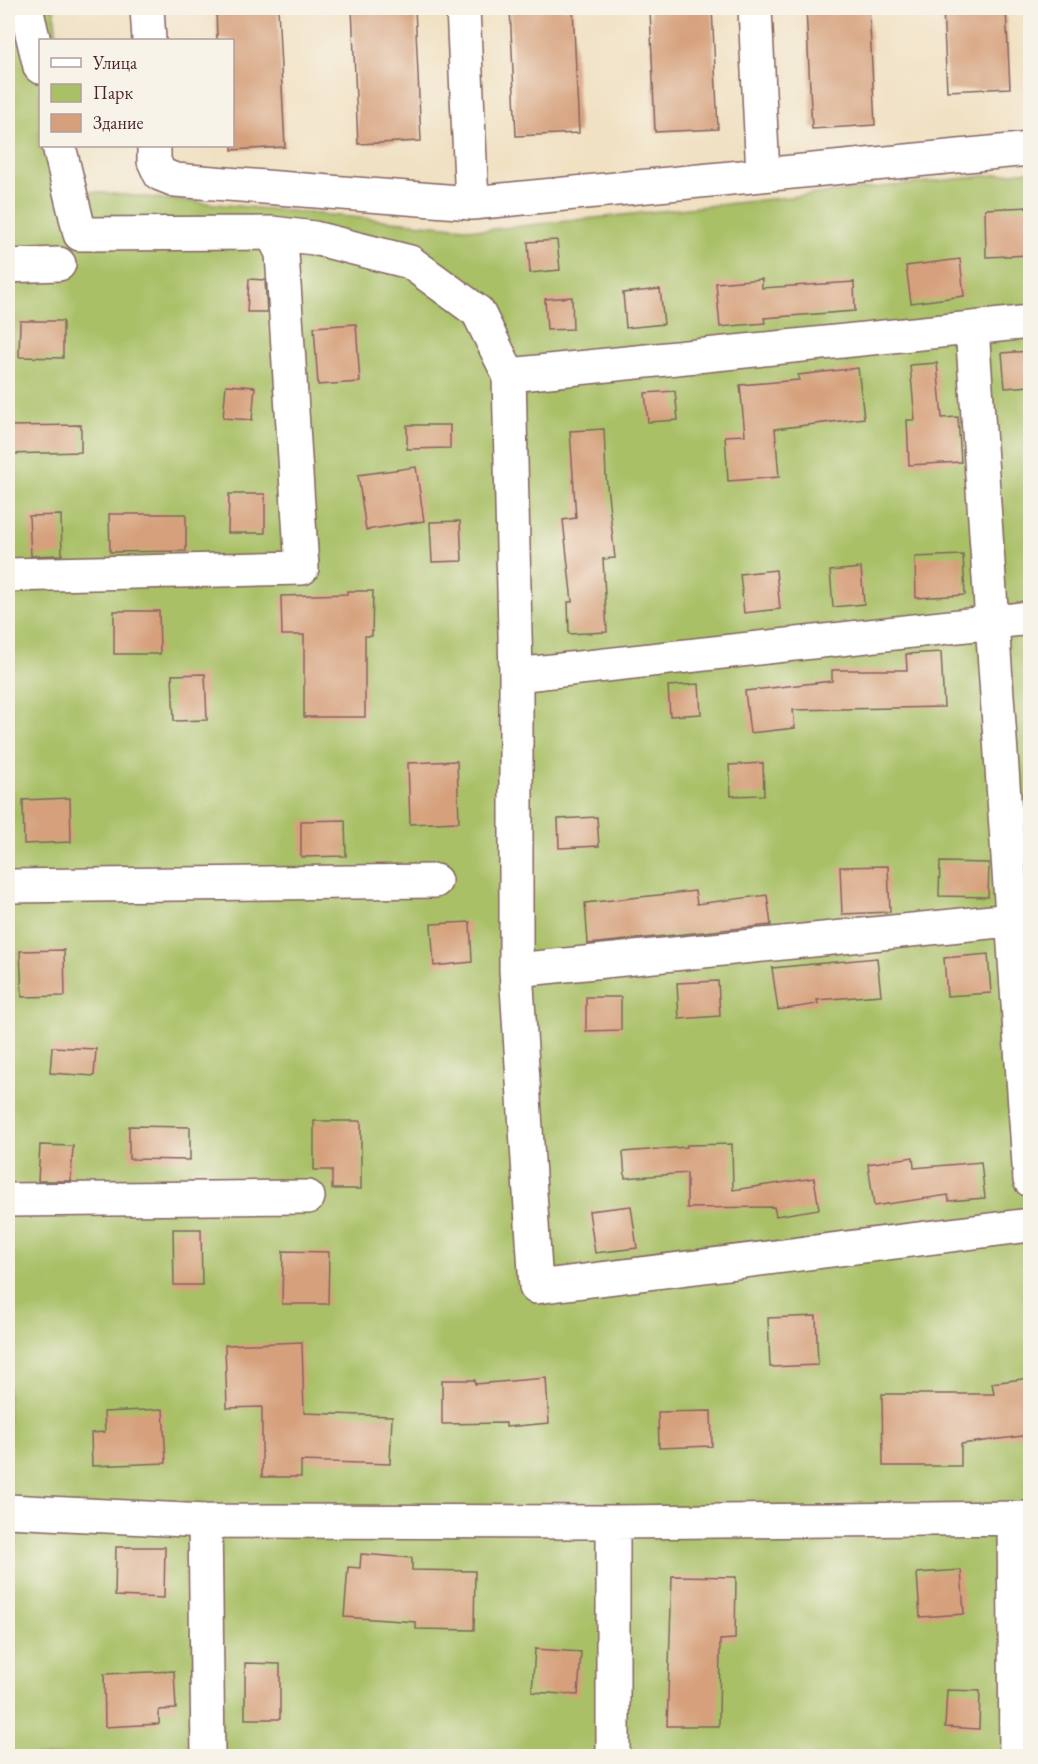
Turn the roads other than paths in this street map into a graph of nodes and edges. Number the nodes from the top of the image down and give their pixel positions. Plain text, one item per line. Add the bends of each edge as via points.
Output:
1 (26, 8) edge
2 (147, 8) edge
3 (463, 8) edge
4 (755, 8) edge
5 (149, 39) edge
6 (39, 63) edge
7 (59, 147) edge
8 (154, 147) edge
9 (1030, 148) edge
10 (763, 175) junction
11 (472, 203) junction
12 (272, 233) junction
13 (59, 264) dead end
14 (8, 266) edge
15 (1030, 322) edge
16 (972, 328) junction
17 (508, 375) junction
18 (8, 575) edge
19 (1030, 618) edge
20 (992, 621) junction
21 (516, 675) junction
22 (435, 881) dead end
23 (8, 886) edge
24 (1022, 919) edge
25 (516, 970) junction
26 (1030, 1180) edge
27 (308, 1197) dead end
28 (8, 1200) edge
29 (1030, 1225) edge
30 (8, 1511) edge
31 (1022, 1518) edge
32 (206, 1521) junction
33 (613, 1522) junction
34 (208, 1756) edge
35 (613, 1756) edge
36 (1016, 1756) edge

1 - 6 street
2 - 5 street
3 - 11 street
4 - 10 street
7 - 12 street via 80,234
8 - 11 street via 157,169 165,178
9 - 10 street
10 - 11 street
12 - 17 street via 314,238 410,262 478,312
12 - 18 street via 282,253 302,568
13 - 14 street
15 - 16 street
16 - 17 street
16 - 20 street
17 - 21 street
19 - 20 street
20 - 21 street
20 - 24 street
21 - 25 street
22 - 23 street
24 - 25 street
24 - 26 street
25 - 29 street via 536,1287
27 - 28 street
30 - 32 street
31 - 33 street
31 - 36 street
32 - 33 street
32 - 34 street
33 - 35 street

